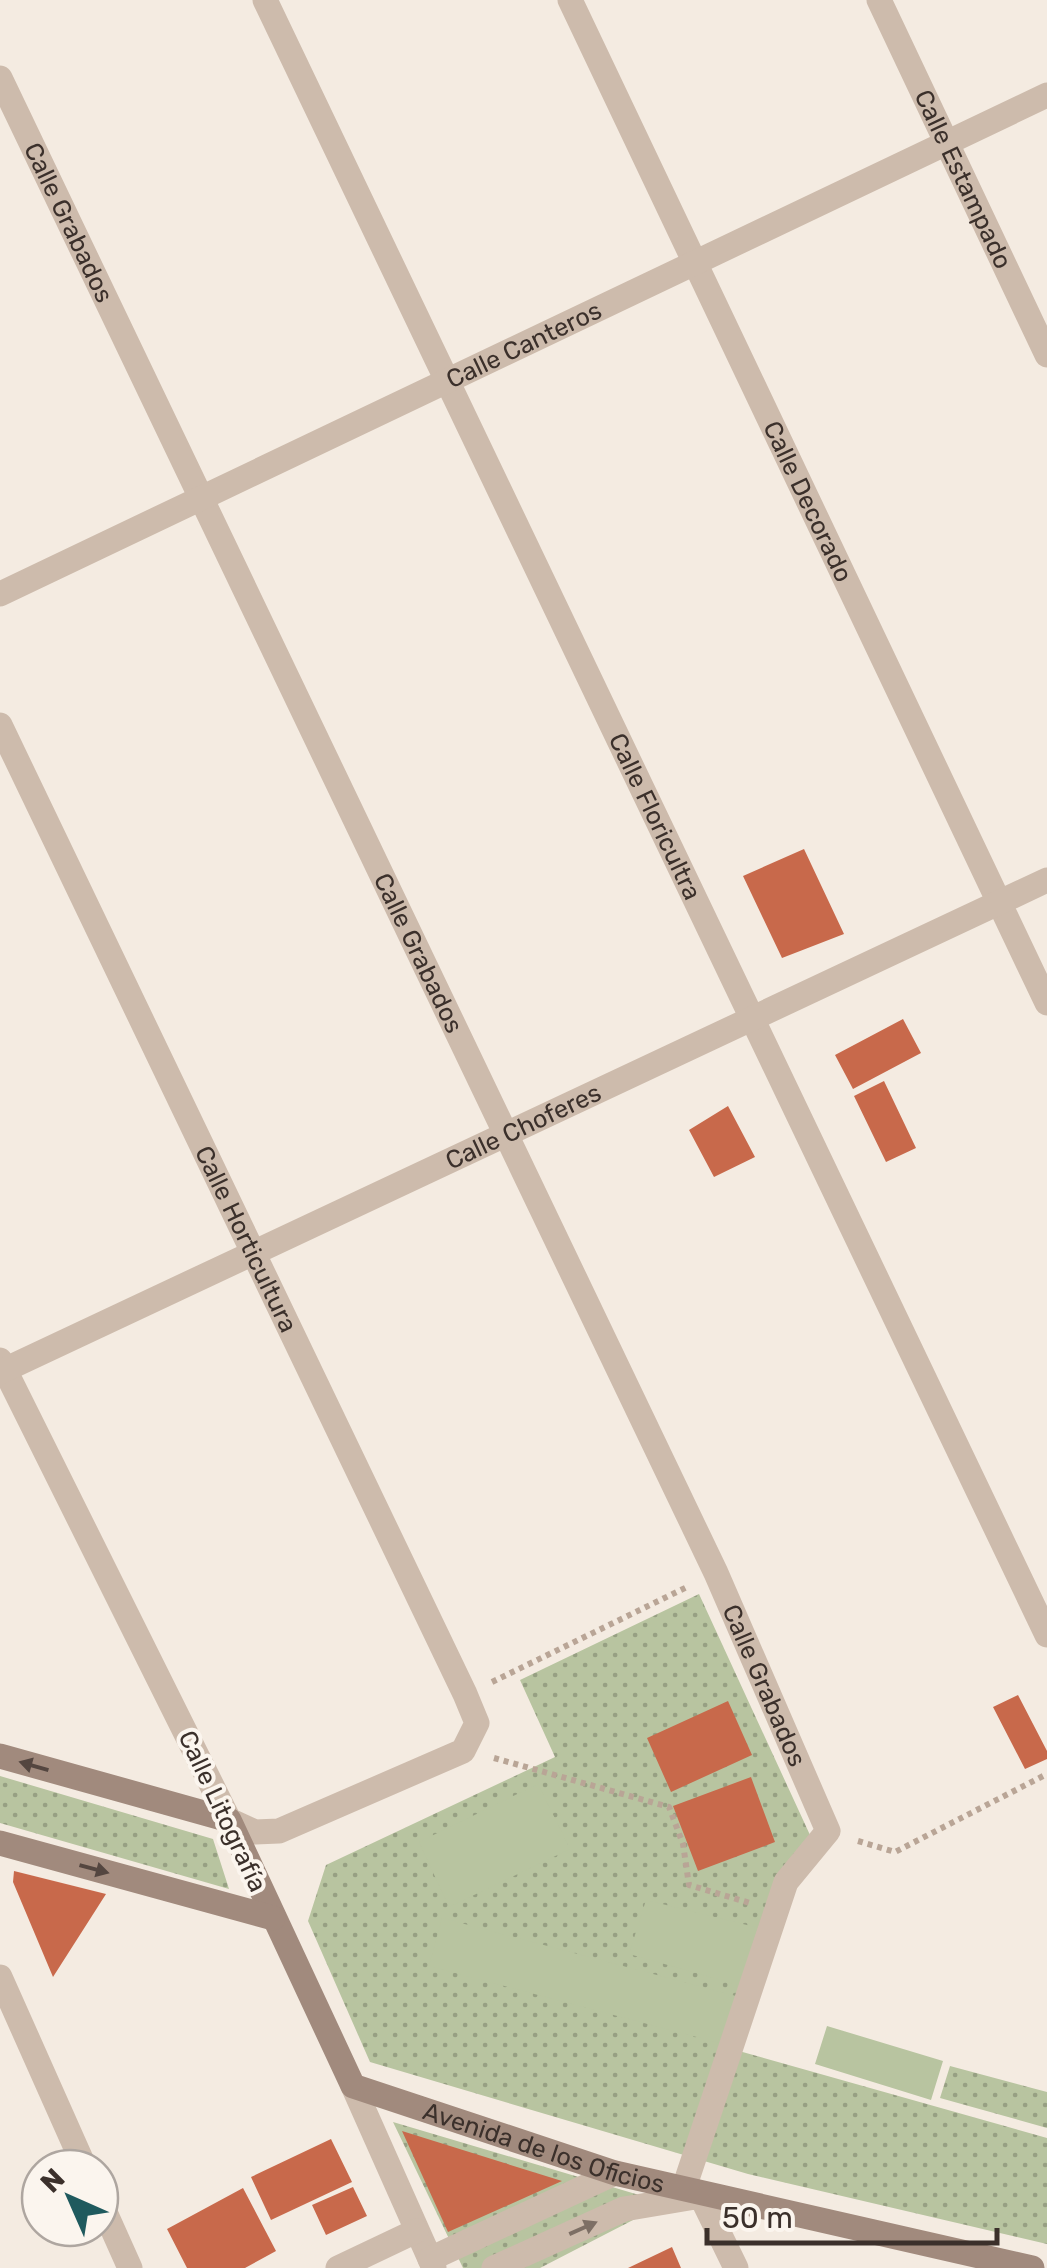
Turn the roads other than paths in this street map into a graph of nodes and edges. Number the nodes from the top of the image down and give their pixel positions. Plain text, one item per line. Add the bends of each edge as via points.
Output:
1 (266, 0) edge
2 (570, 0) edge
3 (879, 0) edge
4 (0, 78) edge
5 (1047, 95) edge
6 (950, 141) junction
7 (695, 262) junction
8 (1047, 355) edge
9 (450, 380) junction
10 (201, 498) junction
11 (0, 594) edge
12 (0, 724) edge
13 (1047, 880) edge
14 (1000, 902) junction
15 (1047, 1002) edge
16 (750, 1019) junction
17 (503, 1136) junction
18 (252, 1254) junction
19 (2, 1368) edge
20 (1047, 1634) edge
21 (0, 1756) edge
22 (229, 1820) junction
23 (0, 1843) edge
24 (273, 1918) junction
25 (0, 1978) edge
26 (353, 2086) junction
27 (76, 2148) edge
28 (615, 2173) junction
29 (692, 2193) junction
30 (416, 2231) junction
31 (432, 2264) edge
32 (338, 2268) edge
33 (494, 2268) edge
34 (736, 2268) edge
35 (1032, 2268) edge

1 - 9 street, Calle Floricultra
2 - 7 street, Calle Decorado
3 - 6 street, Calle Estampado
4 - 10 street, Calle Grabados
5 - 6 street, Calle Canteros
6 - 7 street, Calle Canteros
6 - 8 street, Calle Estampado
7 - 9 street, Calle Canteros
7 - 14 street, Calle Decorado
9 - 10 street, Calle Canteros
9 - 16 street, Calle Floricultra
10 - 11 street, Calle Canteros
10 - 17 street, Calle Grabados
12 - 18 street, Calle Horticultura
13 - 14 street, Calle Choferes
14 - 15 street, Calle Decorado
14 - 16 street, Calle Choferes
16 - 17 street, Calle Choferes
16 - 20 street, Calle Floricultra
17 - 18 street, Calle Choferes
17 - 29 street, Calle Grabados via 716,1574 828,1831 786,1882
18 - 19 street, Calle Choferes
18 - 22 street, Calle Horticultura via 477,1724 464,1751 279,1831 256,1832
19 - 22 street, Calle Litografía
22 -> 21 street
22 - 24 street, Calle Litografía
23 -> 24 street
24 - 26 street, Calle Litografía
25 - 27 street
26 - 28 street, Avenida de los Oficios
26 - 30 street, Calle Litografía
28 - 29 street, Avenida de los Oficios
28 - 31 street
33 -> 29 street via 624,2209
29 - 34 street
29 - 35 street, Avenida de los Oficios
30 - 31 street, Calle Litografía
30 - 32 street

